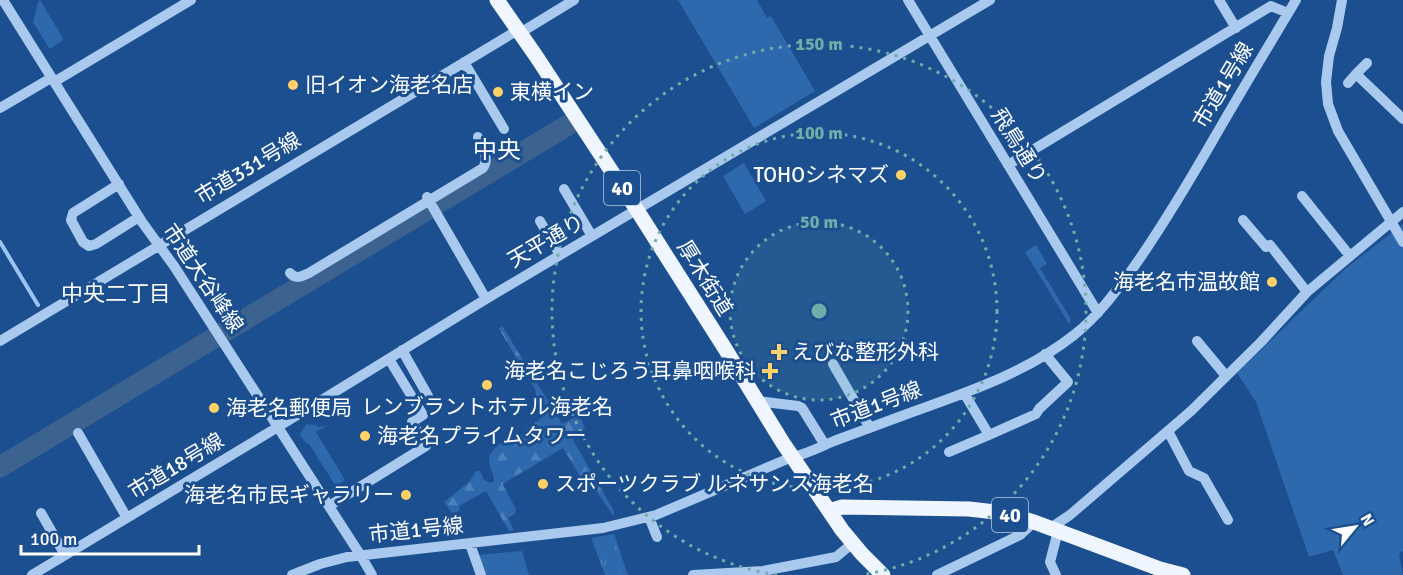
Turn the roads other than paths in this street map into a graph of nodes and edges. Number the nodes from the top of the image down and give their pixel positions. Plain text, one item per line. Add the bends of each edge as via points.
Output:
1 (191, 0) edge
2 (497, 0) edge
3 (908, 0) edge
4 (990, 0) edge
5 (1219, 0) edge
6 (1296, 0) edge
7 (1342, 0) edge
8 (3, 1) edge
9 (571, 1) edge
10 (1288, 13) junction
11 (1236, 28) junction
12 (519, 31) junction
13 (929, 37) junction
14 (464, 62) junction
15 (1367, 63) dead end
16 (1356, 74) junction
17 (52, 80) junction
18 (1348, 83) dead end
19 (0, 108) edge
20 (1403, 119) edge
21 (504, 129) dead end
22 (478, 137) dead end
23 (1008, 165) junction
24 (119, 184) junction
25 (564, 189) dead end
26 (1302, 196) dead end
27 (431, 203) junction
28 (637, 210) junction
29 (1403, 212) edge
30 (139, 217) junction
31 (1243, 220) dead end
32 (540, 221) dead end
33 (1391, 222) junction
34 (592, 236) junction
35 (1403, 242) edge
36 (159, 245) junction
37 (560, 255) junction
38 (1350, 256) junction
39 (290, 273) dead end
40 (1307, 292) junction
41 (486, 299) junction
42 (1098, 313) junction
43 (0, 341) edge
44 (1197, 341) dead end
45 (402, 350) junction
46 (1045, 354) junction
47 (389, 358) junction
48 (833, 364) dead end
49 (1226, 376) junction
50 (964, 393) junction
51 (428, 396) dead end
52 (757, 401) junction
53 (278, 427) junction
54 (870, 428) junction
55 (1168, 431) junction
56 (78, 433) dead end
57 (989, 435) junction
58 (825, 446) junction
59 (949, 452) dead end
60 (792, 457) junction
61 (329, 506) junction
62 (829, 511) junction
63 (41, 513) dead end
64 (649, 517) junction
65 (127, 518) junction
66 (1228, 520) dead end
67 (1034, 522) junction
68 (1054, 530) junction
69 (657, 537) dead end
70 (853, 543) junction
71 (470, 544) junction
72 (65, 555) junction
73 (362, 556) junction
74 (32, 575) edge
75 (292, 575) edge
76 (372, 575) edge
77 (481, 575) edge
78 (693, 575) edge
79 (883, 575) edge
80 (937, 575) edge
81 (1056, 575) edge
82 (1183, 575) edge

1 - 17 street
2 - 12 main road, 厚木街道 / 40
3 - 13 street, 飛鳥通り
4 - 13 street, 天平通り
5 - 11 street
6 - 10 street, 市道1号線
7 - 33 street via 1329,56 1328,104 1338,131
8 - 17 street, 市道大谷峰線
9 - 12 street, 市道331号線
10 - 11 street via 1271,6
10 - 42 street, 市道1号線 via 1175,204
11 - 23 street
12 - 14 street, 市道331号線
12 - 28 main road, 厚木街道 / 40
13 - 23 street, 飛鳥通り
13 - 28 street, 天平通り via 877,62
14 - 21 street
14 - 36 street, 市道331号線
15 - 16 street
16 - 18 street
16 - 20 street
17 - 19 street
17 - 24 street, 市道大谷峰線
22 - 27 street via 486,157 485,166
23 - 42 street, 飛鳥通り
24 - 30 street, 市道大谷峰線
24 - 30 street via 73,213 71,220 83,242 92,246
25 - 34 street
26 - 38 street
27 - 39 street via 299,278
27 - 41 street
28 - 34 street, 天平通り
28 - 52 main road, 厚木街道 / 40
29 - 33 street
30 - 36 street, 市道大谷峰線
31 - 40 street
32 - 37 street
33 - 35 street
33 - 38 street
34 - 37 street, 天平通り
36 - 43 street, 市道331号線
36 - 53 street, 市道大谷峰線
37 - 41 street, 天平通り
38 - 40 street
40 - 49 street
41 - 45 street, 天平通り
42 - 46 street, 市道1号線
44 - 49 street
45 - 47 street, 天平通り
45 - 51 street
46 - 50 street, 市道1号線
46 - 57 street via 1068,382 1036,414
47 - 53 street, 天平通り
47 - 61 street via 423,415 411,422 426,446
48 - 54 street
49 - 55 street
50 - 54 street, 市道1号線
50 - 57 street
52 - 58 street via 802,408
52 - 60 main road, 厚木街道 / 40
53 - 61 street, 市道大谷峰線
53 - 65 street, 市道18号線
54 - 58 street, 市道1号線
55 - 66 street via 1189,471 1204,478
55 - 68 street
56 - 65 street
57 - 59 street
58 - 60 street, 市道1号線
60 - 62 main road, 厚木街道 / 40
60 - 64 street, 市道1号線
61 - 73 street, 市道大谷峰線
62 - 67 main road, 40 via 842,507 969,508
62 - 70 main road, 厚木街道 / 40
63 - 72 street
64 - 69 street
64 - 71 street, 市道1号線 via 603,528
65 - 72 street, 市道18号線
67 - 68 main road, 40
67 - 80 street via 1020,535
68 - 81 street via 1050,562
68 - 82 main road, 40
70 - 78 street via 836,557 763,571
70 - 79 main road, 厚木街道 / 40
71 - 73 street, 市道1号線
71 - 77 street
72 - 74 street, 市道18号線
73 - 75 street, 市道1号線 via 320,564
73 - 76 street, 市道大谷峰線

